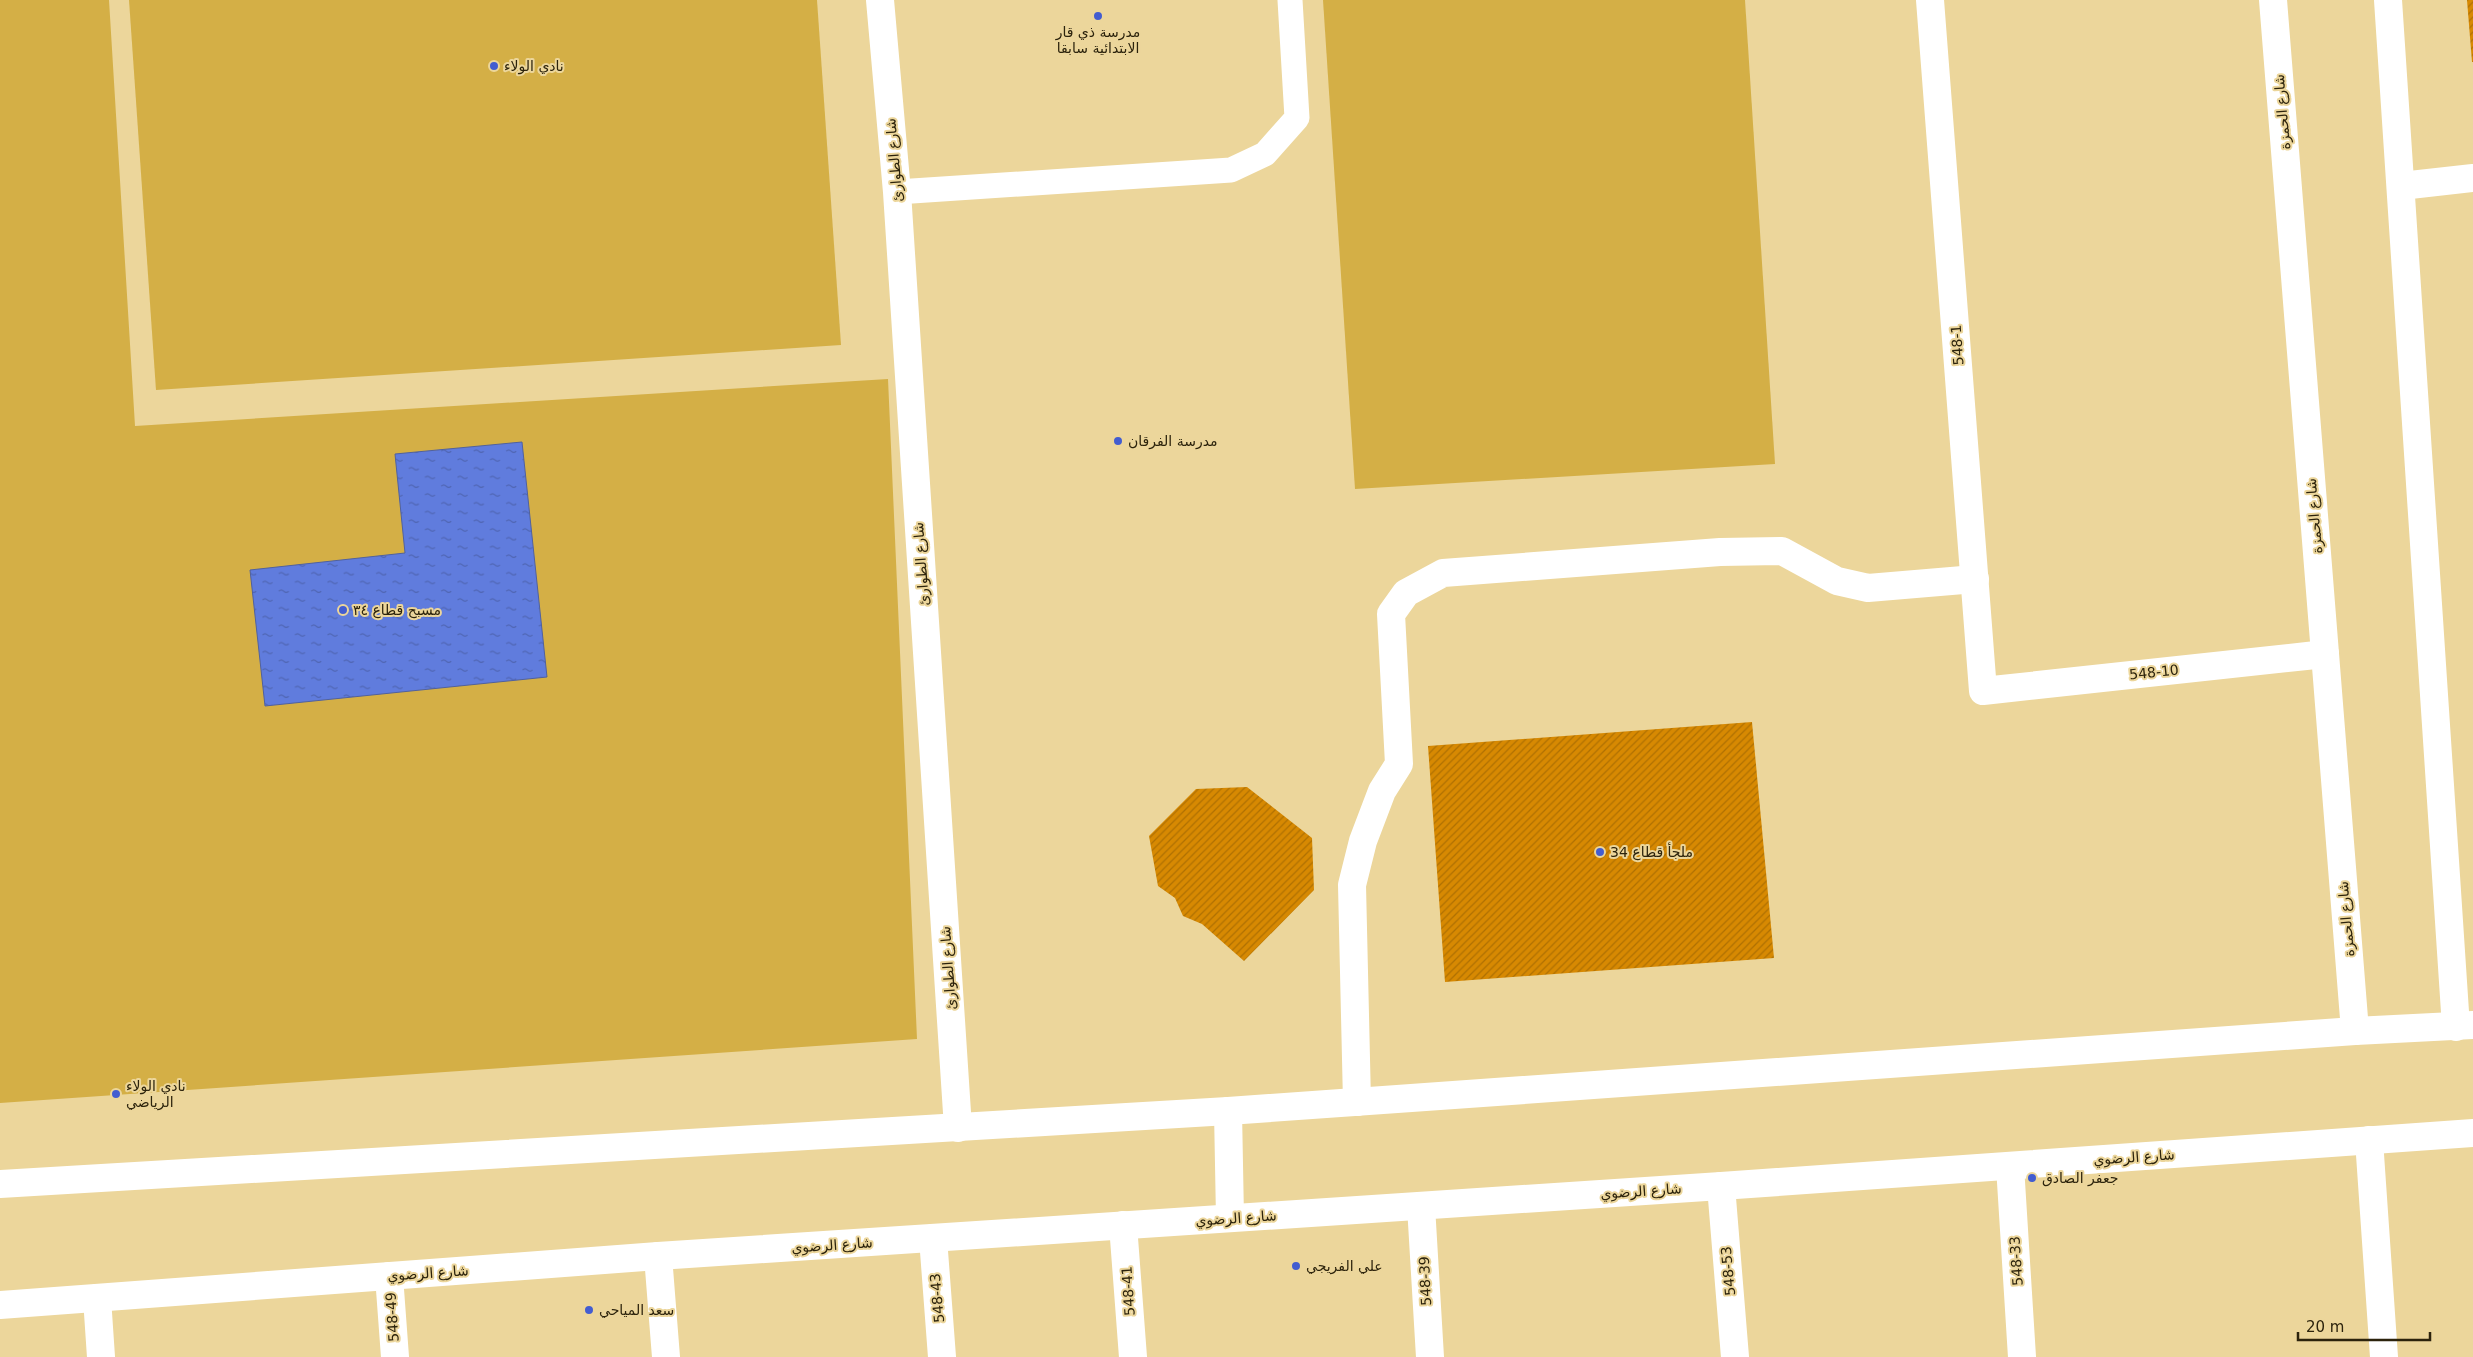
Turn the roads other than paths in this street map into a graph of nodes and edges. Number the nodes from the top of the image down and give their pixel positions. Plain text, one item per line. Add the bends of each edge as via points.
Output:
1 (880, 0) edge
2 (1290, 0) edge
3 (1930, 0) edge
4 (2273, 0) edge
5 (2388, 0) edge
6 (2473, 178) edge
7 (2401, 186) junction
8 (897, 192) junction
9 (1975, 579) junction
10 (2325, 654) junction
11 (1983, 691) joint
12 (2464, 1026) edge
13 (2355, 1031) junction
14 (1357, 1102) junction
15 (1228, 1111) junction
16 (958, 1128) junction
17 (2473, 1133) edge
18 (2369, 1140) junction
19 (2010, 1166) junction
20 (0, 1184) edge
21 (1721, 1186) junction
22 (1421, 1206) junction
23 (1230, 1218) junction
24 (1123, 1225) junction
25 (933, 1238) junction
26 (658, 1256) junction
27 (389, 1276) junction
28 (96, 1298) junction
29 (0, 1305) edge
30 (101, 1357) edge
31 (395, 1357) edge
32 (666, 1357) edge
33 (942, 1357) edge
34 (1133, 1357) edge
35 (1430, 1357) edge
36 (1735, 1357) edge
37 (2022, 1357) edge
38 (2384, 1357) edge

1 - 8 street, شارع الطوارئ
2 - 8 lane via 1298,118 1265,154 1230,170
3 - 9 street, 548-1
4 - 10 street, شارع الحمزة
5 - 7 street
6 - 7 street
7 - 12 street
8 - 16 street, شارع الطوارئ
9 - 11 street, 548-1
9 - 14 street via 1868,588 1837,581 1782,551 1729,552 1443,573 1406,593 1391,614 1400,764 1382,791 1363,841 1352,885
10 - 11 street, 548-10
10 - 13 street, شارع الحمزة
12 - 13 street
13 - 14 street
14 - 15 street
15 - 16 street
15 - 23 street
16 - 20 street
17 - 18 street, شارع الرضوي
18 - 19 street, شارع الرضوي
18 - 38 street
19 - 21 street, شارع الرضوي
19 - 37 street, 548-33
21 - 22 street, شارع الرضوي
21 - 36 street, 548-53
22 - 23 street, شارع الرضوي
22 - 35 street, 548-39
23 - 24 street, شارع الرضوي
24 - 25 street, شارع الرضوي
24 - 34 street, 548-41
25 - 26 street, شارع الرضوي
25 - 33 street, 548-43
26 - 27 street, شارع الرضوي
26 - 32 street
27 - 28 street, شارع الرضوي
27 - 31 street, 548-49
28 - 29 street, شارع الرضوي
28 - 30 street

